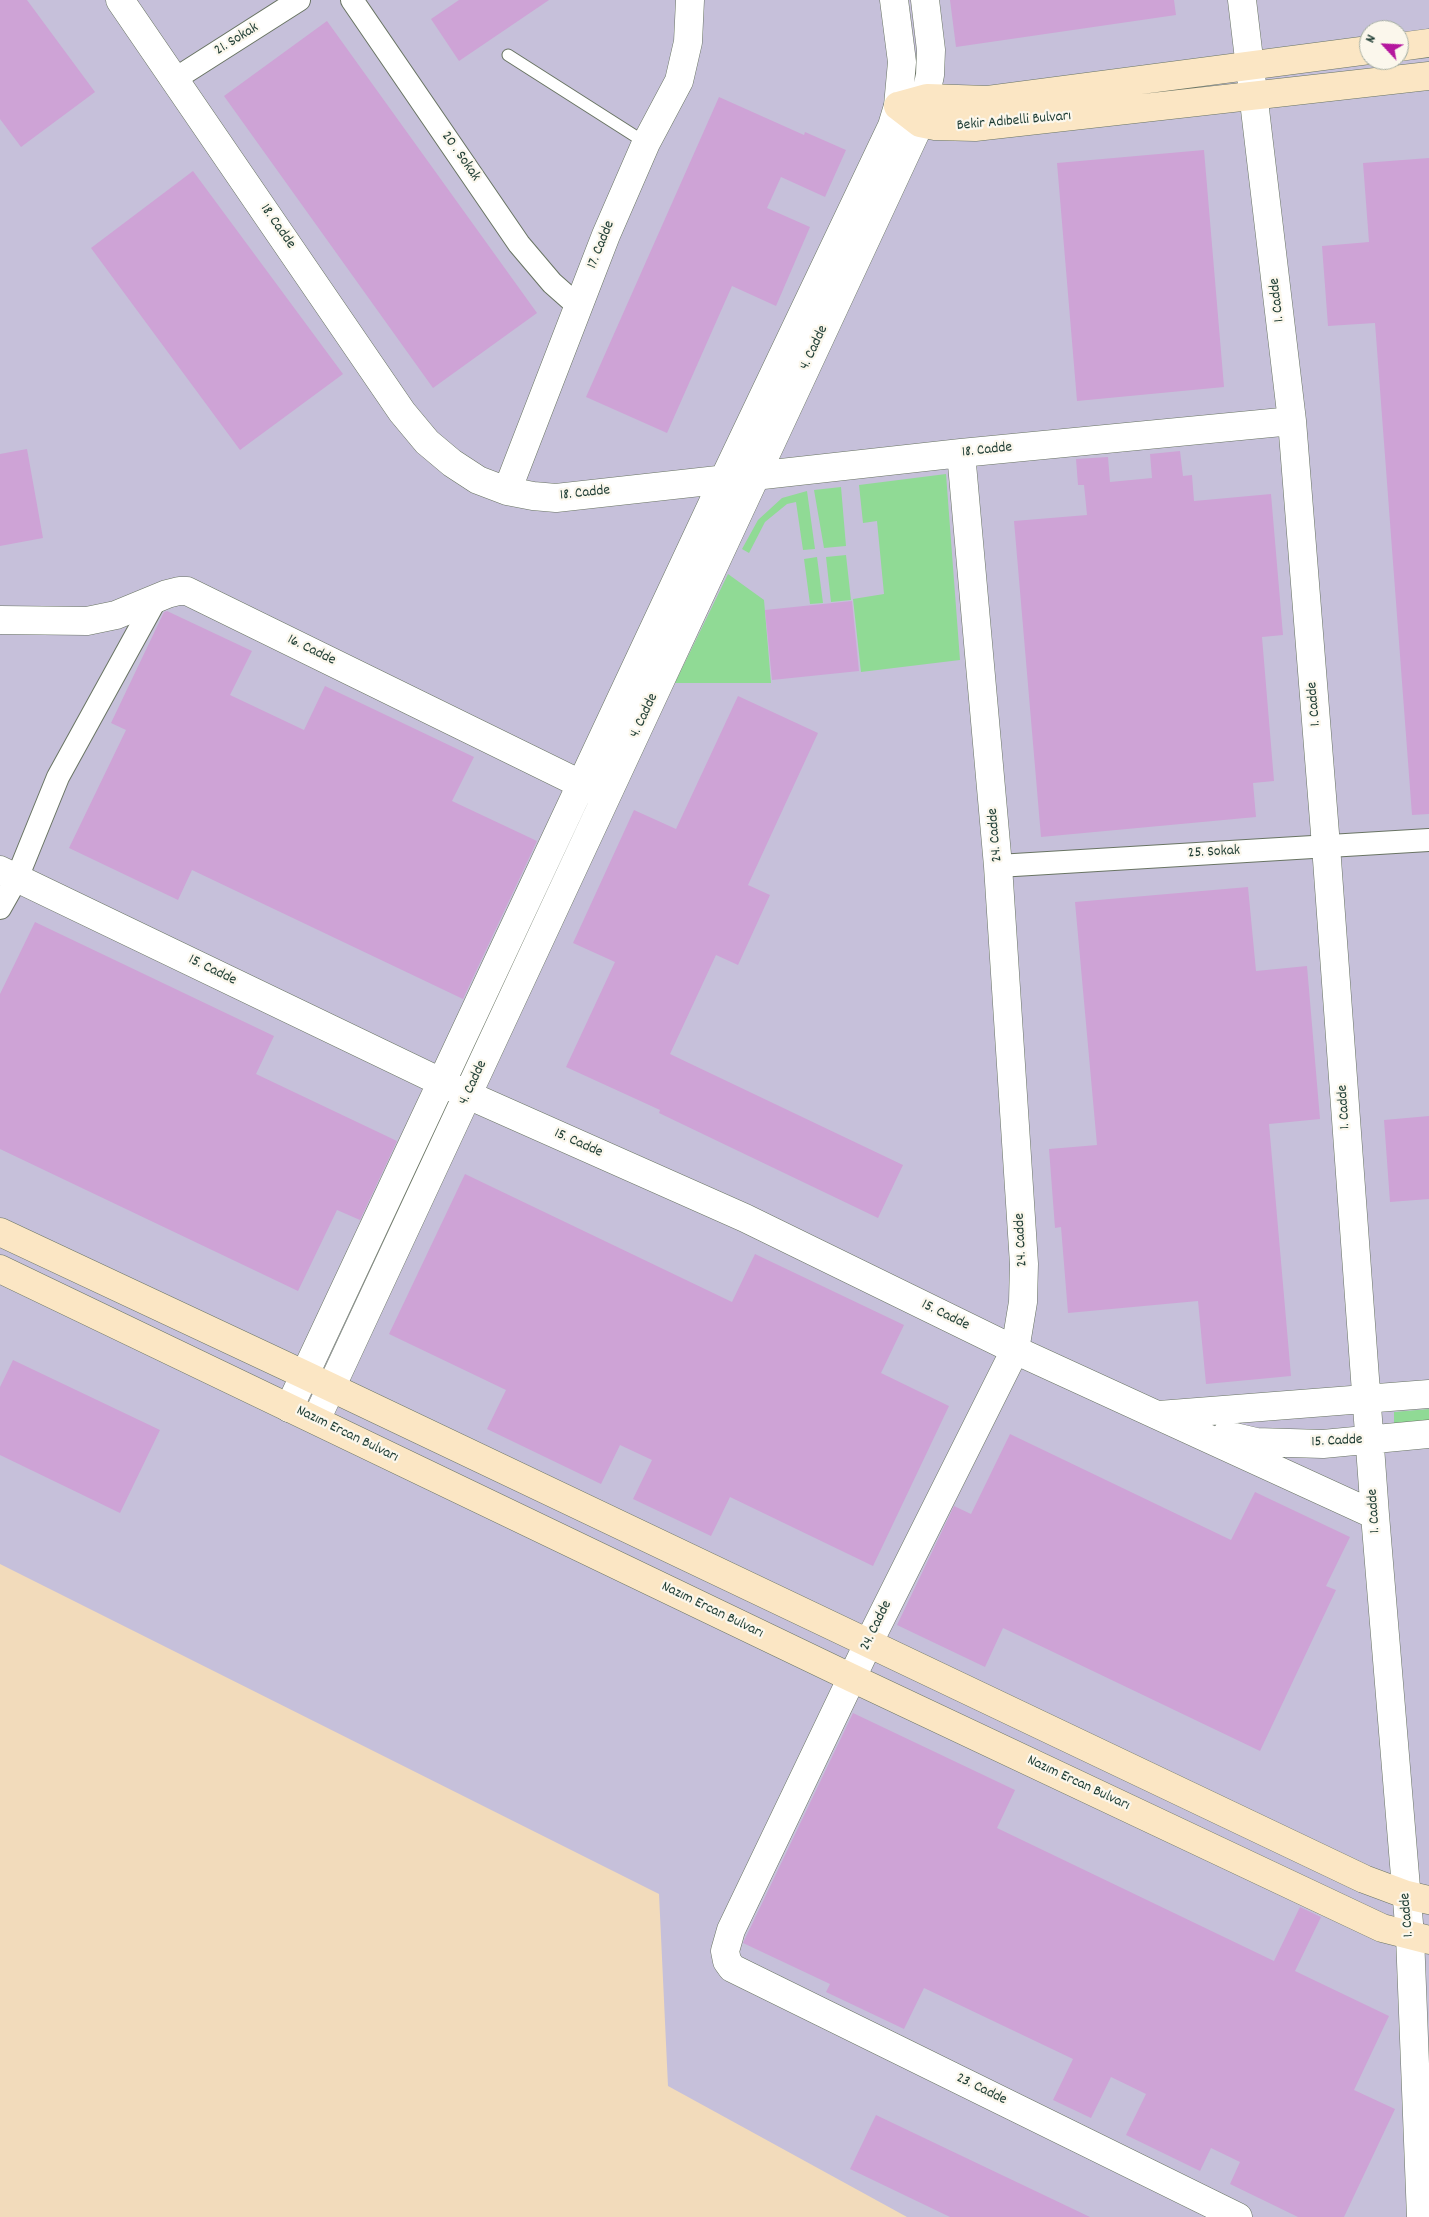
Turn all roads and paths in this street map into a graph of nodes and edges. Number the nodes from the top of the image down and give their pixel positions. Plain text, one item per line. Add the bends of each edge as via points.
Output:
1 (120, 0) edge
2 (299, 0) edge
3 (352, 0) edge
4 (690, 0) edge
5 (894, 0) edge
6 (925, 0) edge
7 (1242, 0) edge
8 (1429, 43) edge
9 (1409, 45) edge
10 (1359, 51) edge
11 (508, 55) dead end
12 (1250, 64) junction
13 (1429, 76) edge
14 (175, 79) junction
15 (1254, 95) junction
16 (898, 106) junction
17 (923, 110) junction
18 (646, 142) junction
19 (578, 306) junction
20 (1292, 421) junction
21 (962, 453) junction
22 (755, 476) junction
23 (724, 479) junction
24 (507, 491) junction
25 (156, 598) junction
26 (0, 620) edge
27 (582, 785) junction
28 (608, 798) junction
29 (1429, 840) edge
30 (1326, 846) junction
31 (998, 866) junction
32 (8, 874) edge
33 (0, 908) edge
34 (443, 1082) junction
35 (468, 1095) junction
36 (0, 1232) edge
37 (0, 1269) edge
38 (1015, 1350) junction
39 (305, 1374) junction
40 (331, 1388) junction
41 (1429, 1394) edge
42 (1367, 1400) junction
43 (289, 1408) junction
44 (1157, 1415) junction
45 (316, 1420) junction
46 (1429, 1434) edge
47 (1370, 1441) junction
48 (1375, 1516) junction
49 (868, 1644) junction
50 (852, 1678) junction
51 (1418, 1897) edge
52 (1420, 1938) edge
53 (727, 1961) joint
54 (1238, 2217) edge
55 (1421, 2217) edge

1 - 14 street, 18. Cadde
2 - 14 street, 21. Sokak
3 - 19 street, 20 . Sokak via 519,244 552,283
4 - 18 street, 17. Cadde via 684,65 679,81
5 - 16 street, 4. Cadde via 902,62
6 - 17 street, 4. Cadde via 931,50
7 - 12 street, 1. Cadde
8 - 9 main road
10 - 12 main road, Bekir Adıbelli Bulvarı
11 - 18 lane
12 - 15 street, 1. Cadde
12 - 17 main road, Bekir Adıbelli Bulvarı
13 - 15 main road, Bekir Adıbelli Bulvarı
14 - 24 street, 18. Cadde via 408,419 452,464 478,480
15 - 17 main road, Bekir Adıbelli Bulvarı via 1000,126 951,127
15 - 20 street, 1. Cadde
16 - 17 main road
16 - 23 street, 4. Cadde via 892,126
17 - 22 street, 4. Cadde
18 - 19 street, 17. Cadde
19 - 24 street, 17. Cadde
20 - 21 street, 18. Cadde
20 - 30 street, 1. Cadde
21 - 22 street, 18. Cadde
21 - 31 street, 24. Cadde
22 - 23 street, 18. Cadde
22 - 28 street, 4. Cadde
23 - 24 street, 18. Cadde via 556,498
23 - 27 street, 4. Cadde
25 - 26 street, 16. Cadde via 116,615 87,621
25 - 27 street, 16. Cadde via 179,591 195,594
25 - 32 street
27 - 28 street, 16. Cadde
27 - 34 street, 4. Cadde
28 - 35 street, 4. Cadde
29 - 30 street, 25. Sokak
30 - 31 street, 25. Sokak
30 - 42 street, 1. Cadde
31 - 38 street, 24. Cadde via 1024,1264 1024,1302
32 - 33 street
32 - 34 street, 15. Cadde
34 - 35 street, 15. Cadde
34 - 39 street, 4. Cadde
35 - 38 street, 15. Cadde via 745,1218
35 - 40 street, 4. Cadde
36 - 39 main road
37 - 43 main road, Nazım Ercan Bulvarı
38 - 44 street, 15. Cadde
38 - 49 street, 24. Cadde
39 - 40 main road
39 - 43 street, 4. Cadde
40 - 45 street, 4. Cadde
40 - 49 main road
41 - 42 street, 15. Cadde
42 - 44 street, 15. Cadde
42 - 47 street, 1. Cadde
43 - 45 main road, Nazım Ercan Bulvarı
44 - 47 street, 15. Cadde via 1256,1442 1323,1444
44 - 48 street, 15. Cadde
45 - 50 main road, Nazım Ercan Bulvarı
46 - 47 street, 15. Cadde
47 - 48 street, 1. Cadde
48 - 51 street, 1. Cadde
49 - 50 street, 24. Cadde
49 - 51 main road via 1364,1879
50 - 52 main road, Nazım Ercan Bulvarı via 1382,1928
50 - 53 street, 24. Cadde via 731,1930 725,1951
51 - 52 street, 1. Cadde
52 - 55 street, 1. Cadde
53 - 54 street, 23. Cadde via 732,1968

